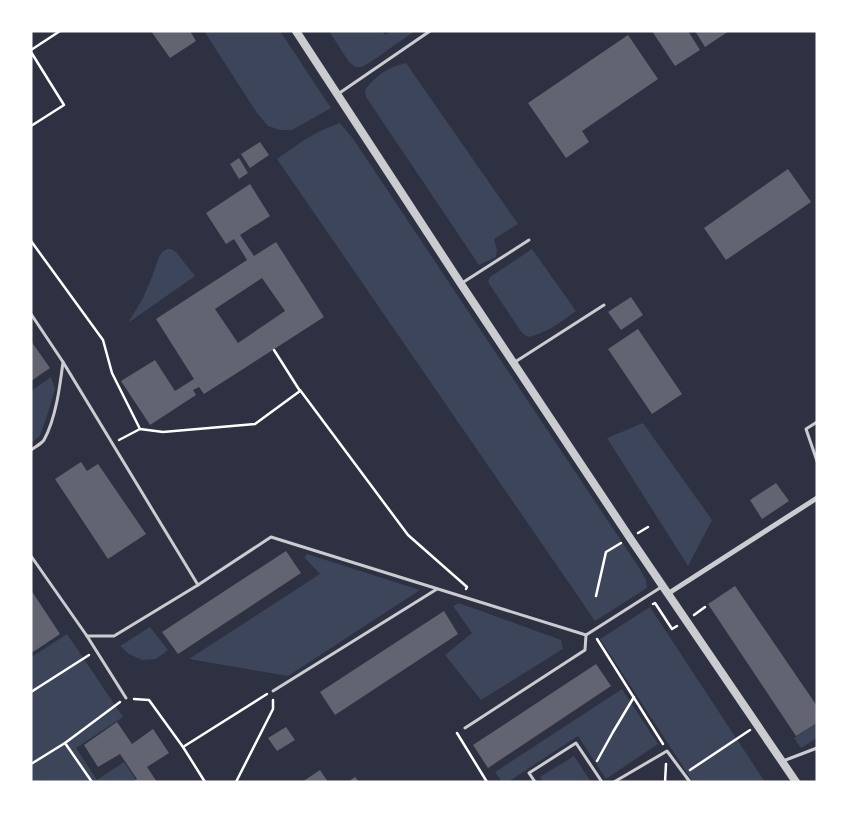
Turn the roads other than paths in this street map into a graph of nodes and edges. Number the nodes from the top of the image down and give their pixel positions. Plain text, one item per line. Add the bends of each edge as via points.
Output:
1 (296, 31) edge
2 (430, 31) edge
3 (338, 94) junction
4 (529, 240) dead end
5 (461, 284) junction
6 (604, 305) dead end
7 (31, 314) edge
8 (63, 362) junction
9 (515, 363) junction
10 (817, 422) edge
11 (31, 450) edge
12 (817, 461) edge
13 (817, 498) edge
14 (31, 556) edge
15 (198, 585) junction
16 (663, 586) junction
17 (438, 589) junction
18 (669, 594) junction
19 (586, 635) junction
20 (87, 636) junction
21 (273, 691) road end
22 (126, 698) road end
23 (465, 728) road end
24 (817, 748) edge
25 (783, 761) junction
26 (535, 782) edge
27 (602, 782) edge
28 (614, 782) edge
29 (690, 782) edge
30 (796, 782) edge

1 - 3 street
2 - 3 lane
3 - 5 street
4 - 5 lane
5 - 9 street
6 - 9 lane
7 - 8 lane
8 - 11 lane via 54,415 43,442
8 - 15 lane
9 - 16 street
10 - 12 lane via 806,430
13 - 18 street
14 - 20 lane
15 - 17 lane via 271,537
15 - 20 lane via 114,636
16 - 18 street
16 - 19 lane
17 - 19 lane
17 - 21 lane
18 - 25 street
19 - 23 lane via 585,650
20 - 22 lane
24 - 25 lane
25 - 30 street
26 - 27 lane via 529,773 576,743
28 - 29 lane via 667,750

